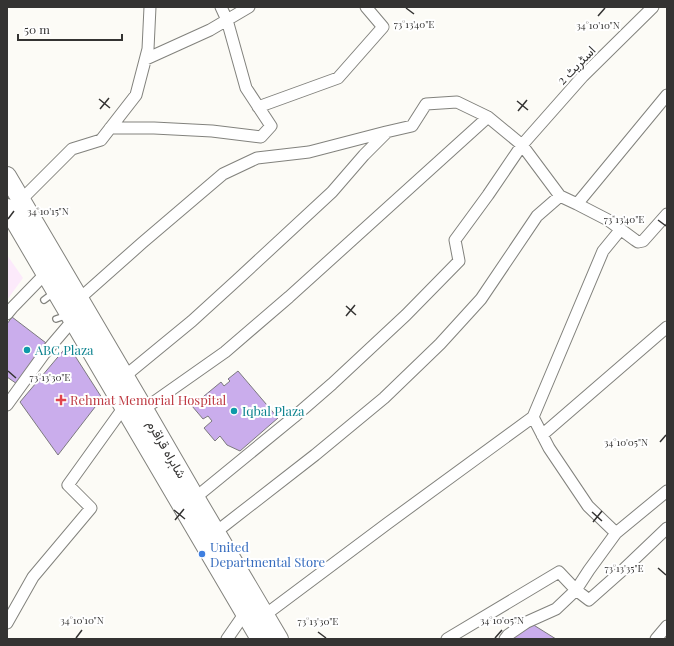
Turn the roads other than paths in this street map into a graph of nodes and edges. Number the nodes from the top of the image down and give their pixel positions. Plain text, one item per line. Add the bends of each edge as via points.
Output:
1 (150, 7) edge
2 (221, 7) edge
3 (249, 7) edge
4 (366, 7) edge
5 (653, 7) edge
6 (227, 20) junction
7 (146, 59) junction
8 (667, 95) edge
9 (258, 106) junction
10 (488, 117) junction
11 (110, 128) junction
12 (386, 132) junction
13 (522, 145) junction
14 (7, 176) edge
15 (560, 196) junction
16 (14, 204) edge
17 (577, 204) junction
18 (667, 214) edge
19 (621, 230) junction
20 (48, 287) junction
21 (79, 299) junction
22 (7, 314) edge
23 (65, 320) junction
24 (667, 326) edge
25 (125, 376) junction
26 (7, 405) edge
27 (124, 407) junction
28 (144, 408) junction
29 (534, 418) junction
30 (542, 435) junction
31 (667, 491) edge
32 (195, 498) junction
33 (667, 528) edge
34 (216, 532) junction
35 (616, 533) junction
36 (576, 590) junction
37 (245, 613) junction
38 (265, 615) junction
39 (7, 623) edge
40 (667, 626) edge
41 (227, 639) edge
42 (260, 639) edge
43 (279, 639) edge
44 (447, 639) edge
45 (505, 639) edge
46 (656, 639) edge

1 - 7 street
2 - 6 street
3 - 6 street
4 - 9 street via 383,27 338,78
5 - 13 street, اسٹریٹ 2 via 584,76
6 - 7 street
6 - 9 street via 246,88
7 - 11 street via 136,95
8 - 17 street
9 - 11 street via 271,126 261,138 212,131
10 - 12 street via 457,102 426,104 412,126
10 - 13 street
10 - 28 street via 225,352
11 - 16 street via 101,140 72,149
12 - 21 street via 309,152 257,158 224,174
12 - 25 street via 332,192 192,321
13 - 15 street
13 - 32 street, اسٹریٹ 2 via 455,240 459,260 406,315 332,384
14 - 16 highway, شاہراہ قراقرم
15 - 17 street
15 - 34 street via 537,216 481,299 440,344 378,403
16 - 20 highway, شاہراہ قراقرم
16 - 21 highway, شاہراہ قراقرم
17 - 19 street
18 - 19 street via 643,240 638,242
19 - 29 street via 603,251
20 - 22 street via 12,308
20 - 23 highway, شاہراہ قراقرم
21 - 25 highway, شاہراہ قراقرم
23 - 26 street
23 - 27 highway, شاہراہ قراقرم
24 - 30 street
25 - 28 highway, شاہراہ قراقرم
27 - 37 highway, شاہراہ قراقرم
27 - 39 street via 68,485 91,508 33,577
28 - 32 highway, شاہراہ قراقرم
29 - 30 street
29 - 38 street
30 - 35 street via 588,506
31 - 35 street
32 - 34 highway, شاہراہ قراقرم
33 - 36 street via 589,600
34 - 38 highway, شاہراہ قراقرم
35 - 36 street
36 - 44 street via 559,572
36 - 45 street via 556,609 528,622
37 - 41 street
37 - 42 highway, شاہراہ قراقرم
38 - 43 highway, شاہراہ قراقرم
40 - 46 street

